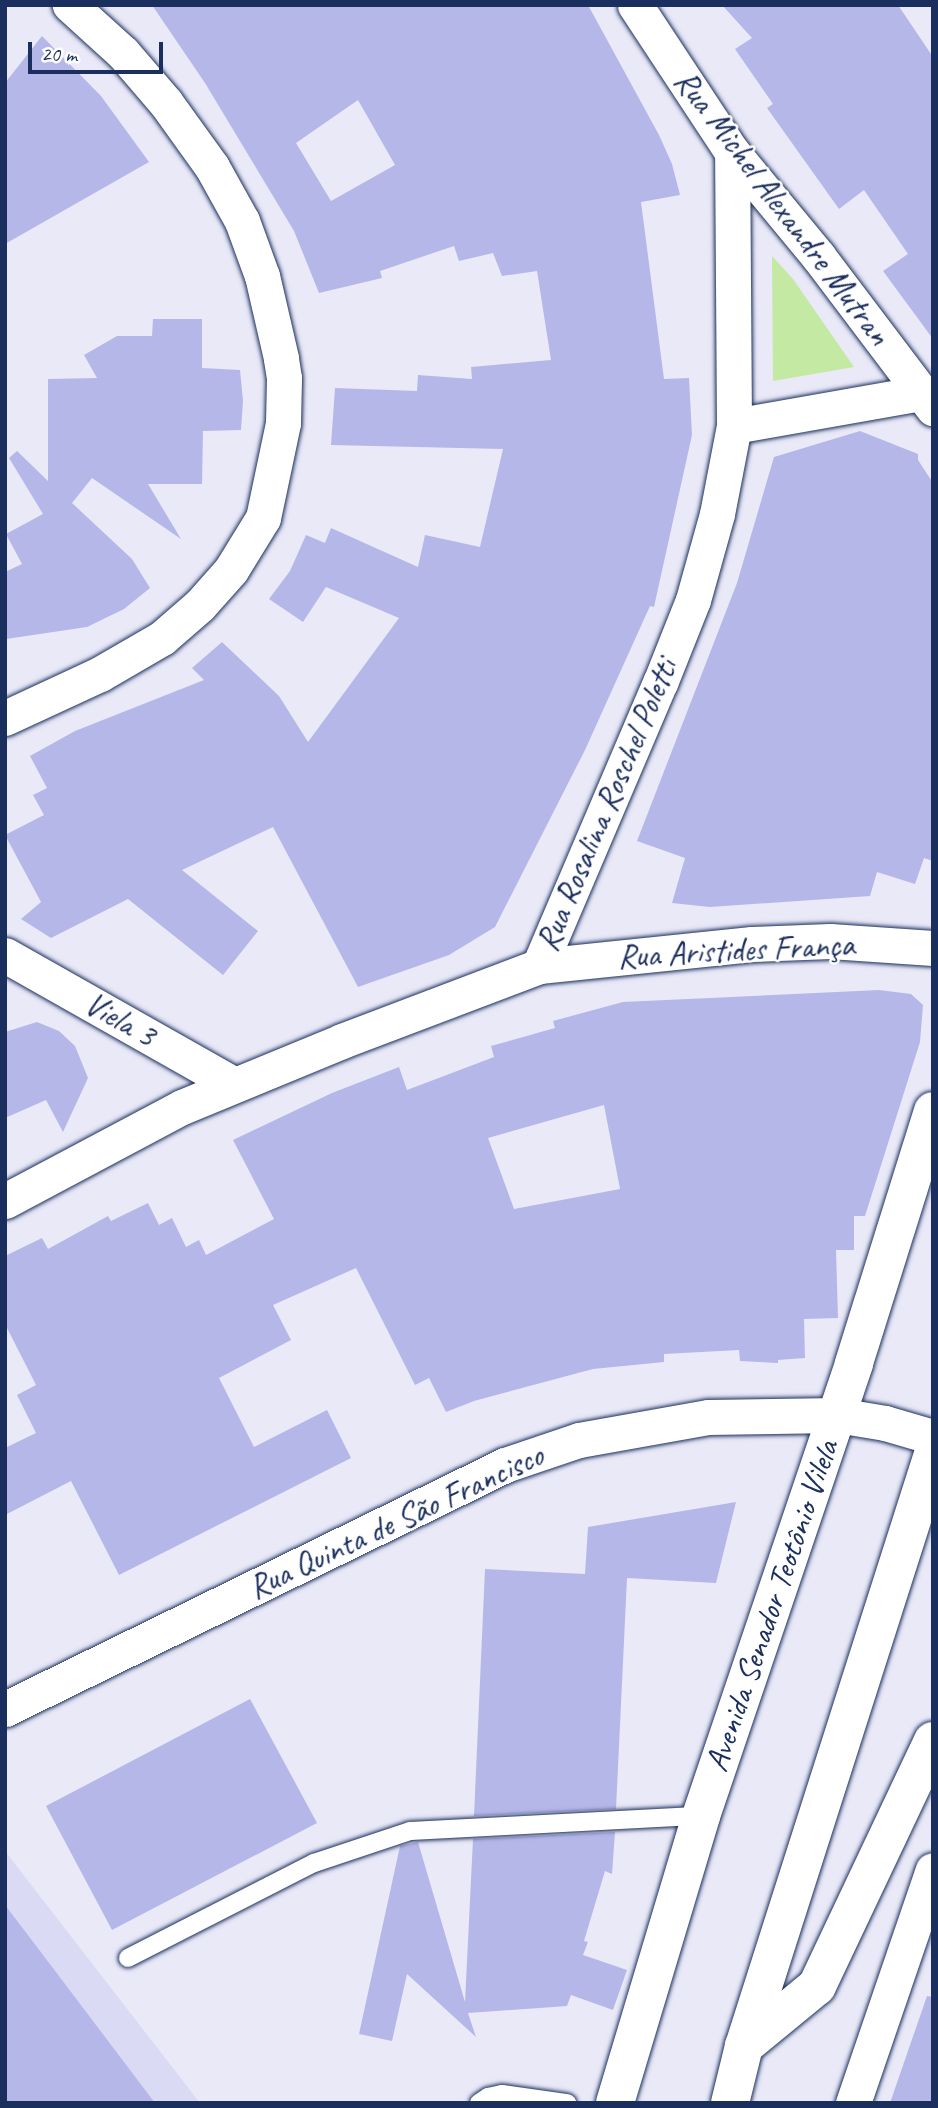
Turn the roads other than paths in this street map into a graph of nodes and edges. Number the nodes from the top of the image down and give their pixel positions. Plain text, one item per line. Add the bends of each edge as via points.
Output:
1 (70, 5) edge
2 (635, 5) edge
3 (732, 152) junction
4 (927, 401) edge
5 (734, 426) junction
6 (5, 718) edge
7 (933, 948) edge
8 (5, 955) edge
9 (539, 966) junction
10 (235, 1085) junction
11 (933, 1111) edge
12 (5, 1201) edge
13 (836, 1415) junction
14 (933, 1437) edge
15 (933, 1454) edge
16 (5, 1709) edge
17 (933, 1741) edge
18 (701, 1816) junction
19 (933, 1870) edge
20 (128, 1958) dead end
21 (744, 2046) junction
22 (479, 2103) edge
23 (568, 2103) edge
24 (615, 2103) edge
25 (730, 2103) edge
26 (853, 2103) edge

1 - 6 street via 123,53 166,103 212,167 242,221 262,276 281,358 283,423 263,517 231,570 200,605 162,638 100,674
2 - 3 street, Rua Michel Alexandre Mutran
3 - 4 street, Rua Michel Alexandre Mutran
3 - 5 street, Rua Rosalina Roschel Poletti
4 - 5 street
5 - 9 street, Rua Rosalina Roschel Poletti via 717,514 693,600
7 - 9 street, Rua Aristides França via 830,941 752,944
8 - 10 street, Viela 3
9 - 10 street, Rua Rosalina Roschel Poletti
10 - 12 street, Rua Rosalina Roschel Poletti
11 - 13 main road, Avenida Senador Teotônio Vilela
13 - 14 street, Rua Quinta de São Francisco
13 - 16 street, Rua Quinta de São Francisco via 708,1417 647,1426 579,1440 505,1465
13 - 18 main road, Avenida Senador Teotônio Vilela
15 - 21 main road
17 - 21 main road via 817,1986
18 - 20 lane via 410,1832 314,1863
18 - 24 main road, Avenida Senador Teotônio Vilela
19 - 26 street
21 - 25 main road
22 - 23 lane via 502,2094

